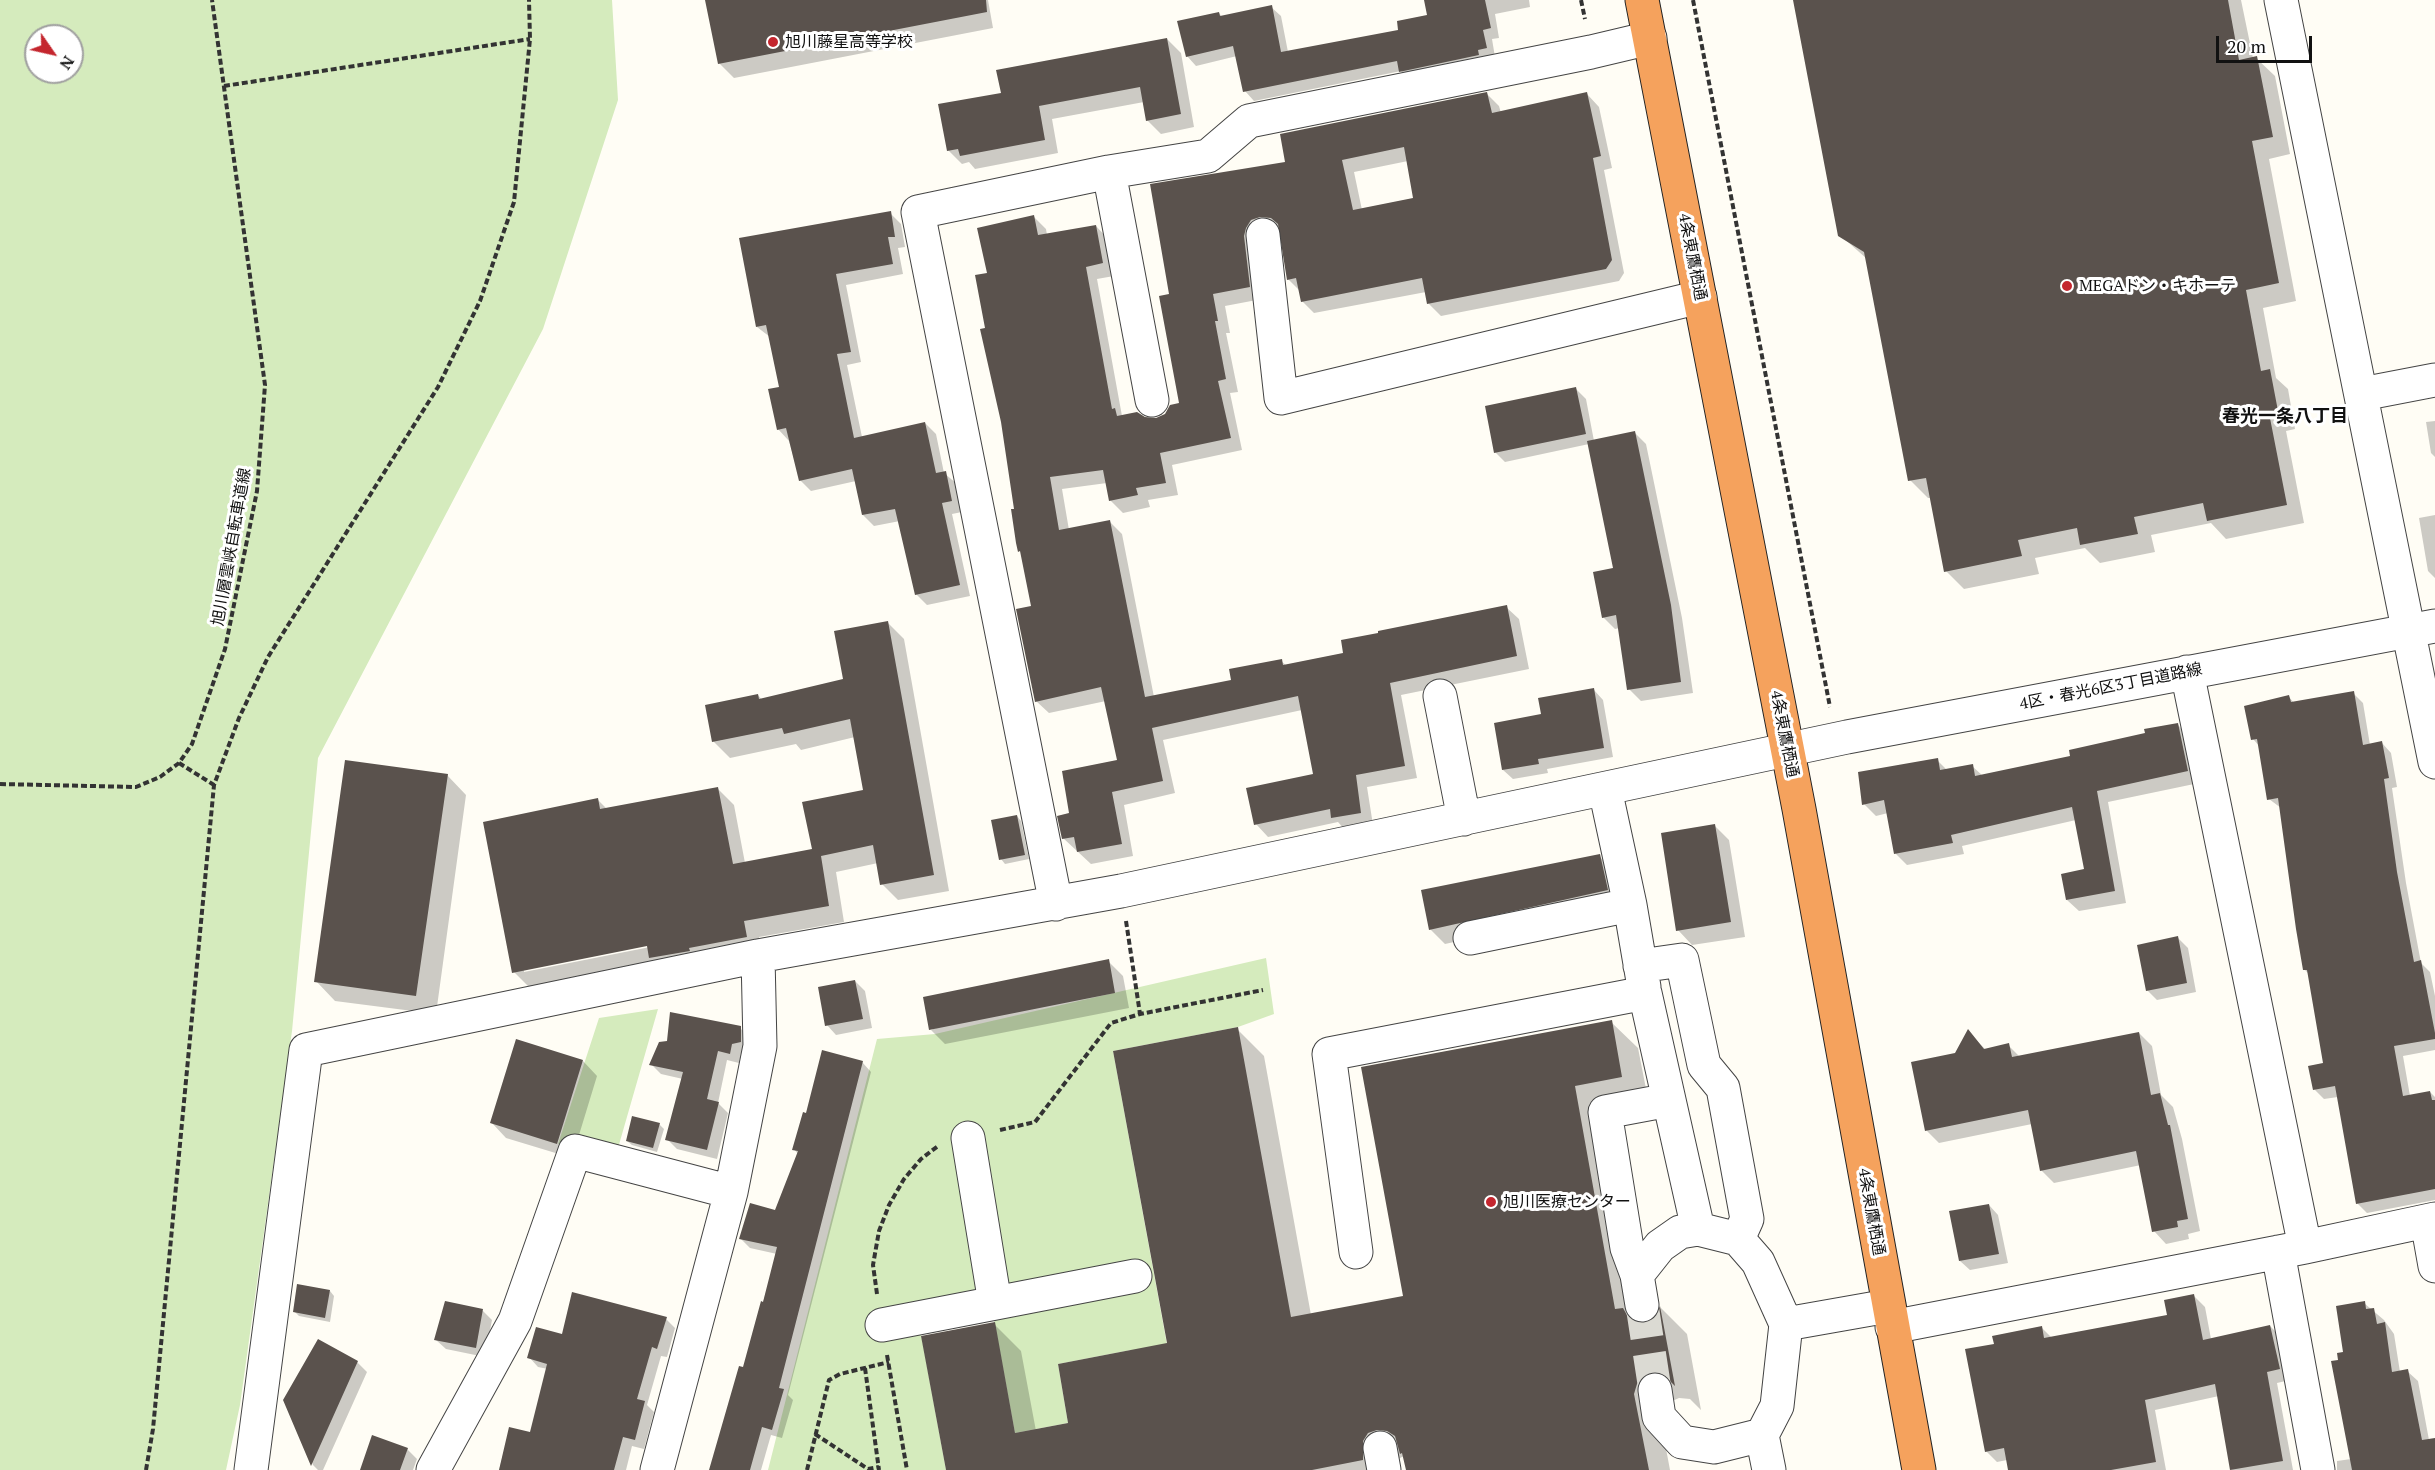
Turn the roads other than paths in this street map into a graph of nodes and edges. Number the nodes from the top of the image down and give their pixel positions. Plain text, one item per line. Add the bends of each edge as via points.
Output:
1 (1642, 0) edge
2 (2281, 0) edge
3 (1650, 38) junction
4 (1109, 172) junction
5 (1263, 235) dead end
6 (1700, 297) junction
7 (2435, 380) edge
8 (2362, 394) junction
9 (1152, 400) dead end
10 (2422, 628) edge
11 (2187, 672) junction
12 (1440, 696) dead end
13 (1788, 751) junction
14 (2435, 762) edge
15 (1605, 789) junction
16 (1464, 819) junction
17 (1056, 904) junction
18 (1630, 906) junction
19 (1470, 938) dead end
20 (758, 956) junction
21 (1643, 980) junction
22 (1669, 1100) junction
23 (968, 1138) dead end
24 (730, 1192) junction
25 (2431, 1220) edge
26 (1698, 1229) junction
27 (1738, 1239) junction
28 (2291, 1250) junction
29 (1356, 1251) dead end
30 (2435, 1266) edge
31 (1135, 1276) dead end
32 (995, 1303) junction
33 (1890, 1316) junction
34 (1786, 1324) junction
35 (882, 1325) dead end
36 (1655, 1390) tunnel mouth
37 (1762, 1435) junction
38 (1685, 1456) edge
39 (251, 1470) edge
40 (433, 1470) edge
41 (657, 1470) edge
42 (1769, 1470) edge
43 (1919, 1470) edge
44 (2318, 1470) edge

1 - 3 highway, 4条東鷹栖通
2 - 8 street
3 - 4 street via 1249,121 1208,156
3 - 6 highway, 4条東鷹栖通
4 - 9 street
4 - 17 street via 918,212
5 - 6 street via 1281,398
6 - 13 highway, 4条東鷹栖通
7 - 8 street
8 - 10 street
10 - 11 street, 4区・春光6区3丁目道路線
10 - 14 street
11 - 13 street, 4区・春光6区3丁目道路線
11 - 28 street
12 - 16 street
13 - 15 street, 4区・春光6区3丁目道路線
13 - 33 highway, 4条東鷹栖通
15 - 16 street, 4区・春光6区3丁目道路線
15 - 18 street
16 - 17 street, 4区・春光6区3丁目道路線
17 - 20 street, 4区・春光6区3丁目道路線
18 - 19 street
18 - 21 street
20 - 24 street via 759,1046
20 - 39 street, 4区・春光6区3丁目道路線 via 306,1050
21 - 22 street
21 - 27 street via 1682,960 1704,1065 1723,1088 1747,1219
21 - 29 street via 1329,1054
22 - 26 street
22 - 26 street via 1605,1112 1627,1248 1639,1290 1660,1246 1680,1232
23 - 32 street
24 - 40 street via 575,1151 514,1321
24 - 41 street
25 - 28 street
25 - 30 street
26 - 27 street
27 - 34 street via 1758,1262
28 - 33 street
28 - 44 street
31 - 32 street
32 - 35 street
33 - 34 street
33 - 43 highway, 4条東鷹栖通
34 - 37 street via 1777,1406
36 - 38 street via 1659,1417
37 - 38 street
37 - 42 street

